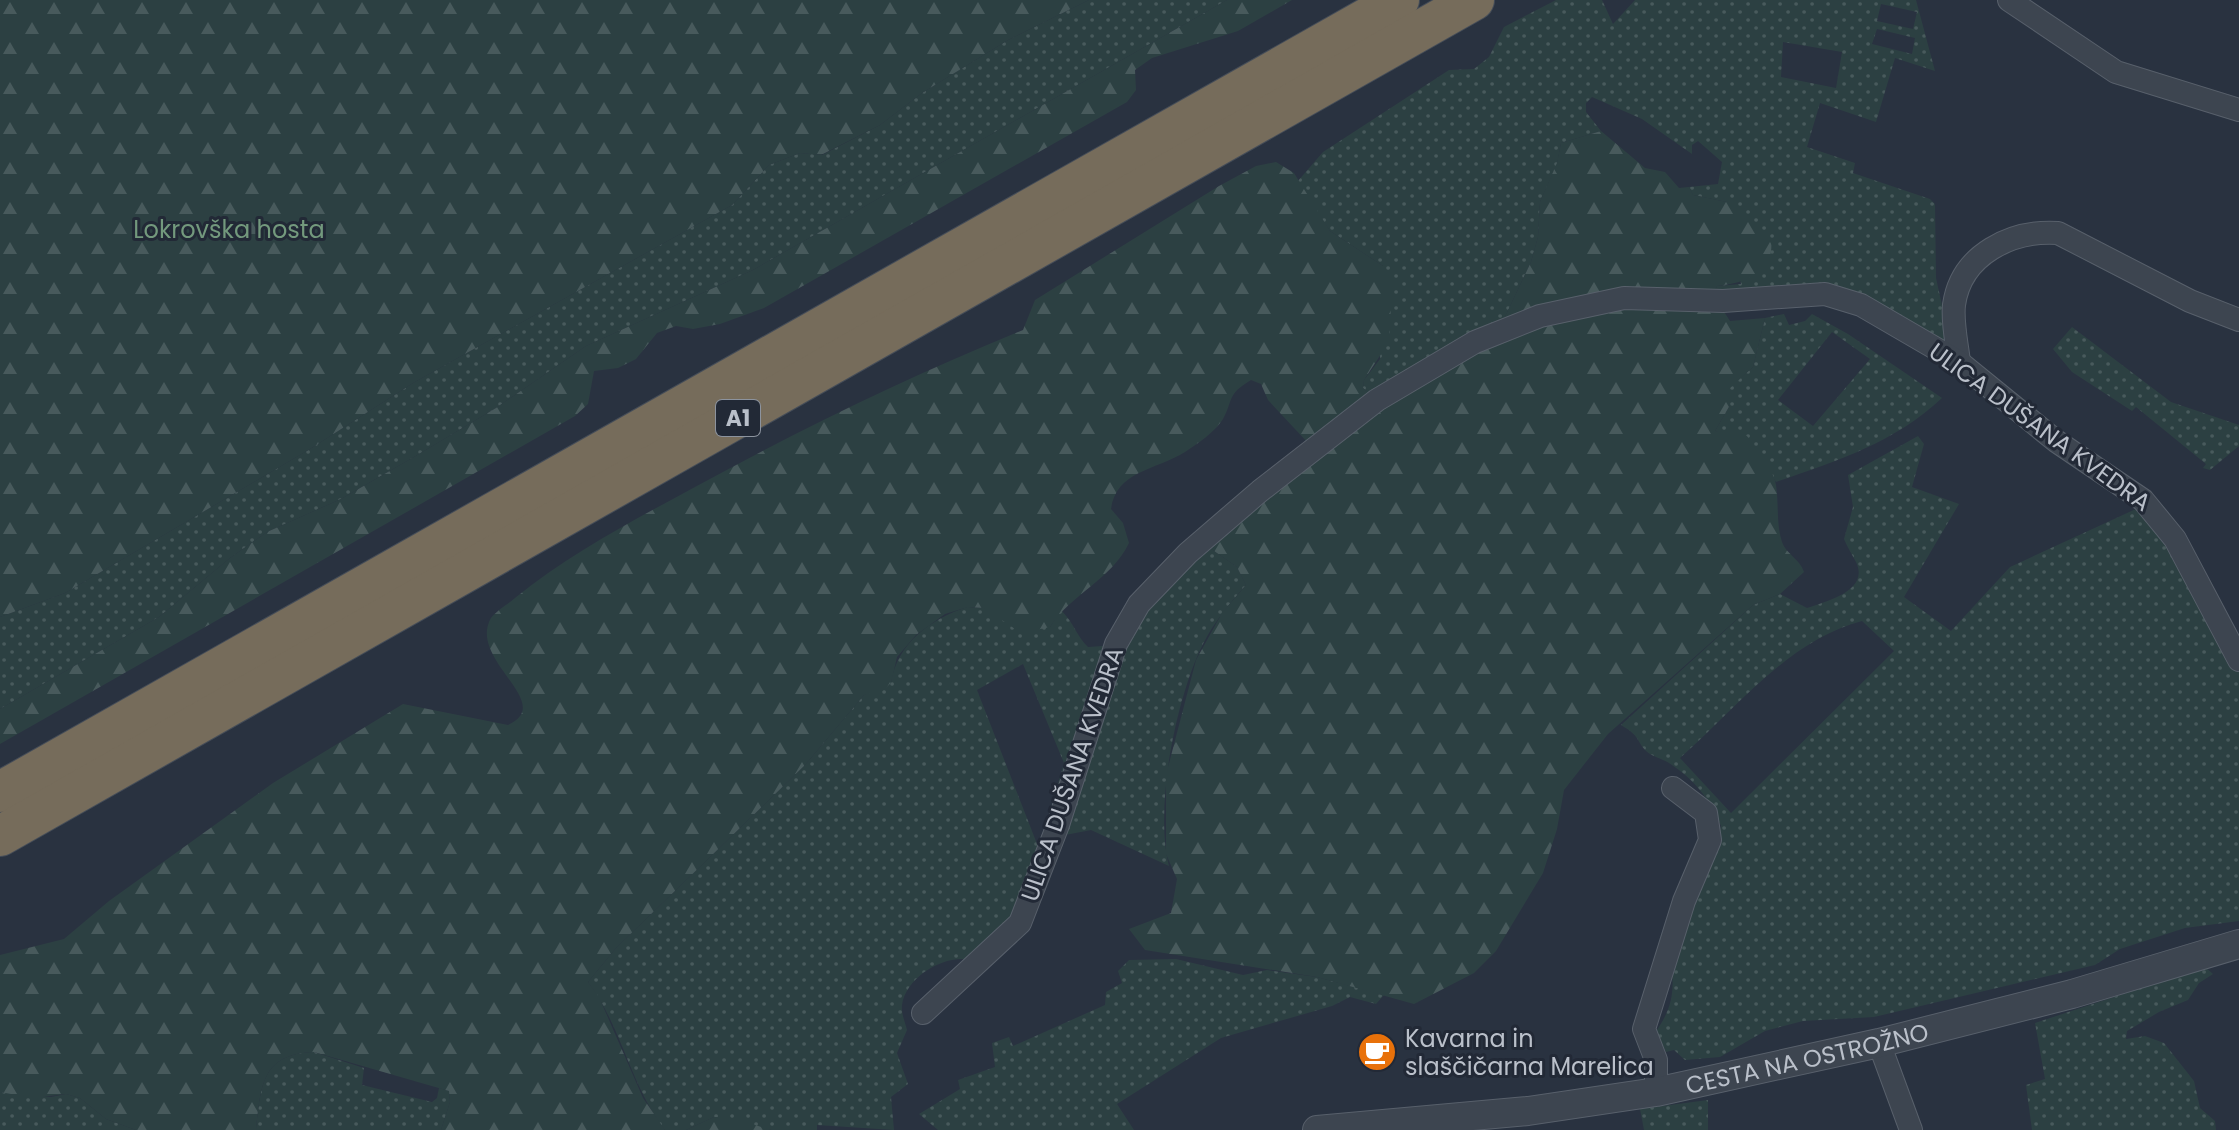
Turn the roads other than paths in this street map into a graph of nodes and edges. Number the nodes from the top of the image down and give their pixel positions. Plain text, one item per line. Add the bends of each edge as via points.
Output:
1 (1399, 0) edge
2 (1474, 0) edge
3 (2009, 0) edge
4 (2239, 110) edge
5 (2239, 320) edge
6 (1959, 362) junction
7 (2239, 660) edge
8 (1673, 788) dead end
9 (0, 792) edge
10 (0, 836) edge
11 (2239, 944) edge
12 (923, 1013) dead end
13 (1879, 1043) junction
14 (1656, 1092) junction
15 (1317, 1130) edge
16 (1911, 1130) edge

1 - 9 highway, A1
2 - 10 highway, A1
3 - 4 street via 2116,72
5 - 6 street via 2190,301 2058,233 2039,232 1987,248 1972,265 1954,306
6 - 7 street, ULICA DUŠANA KVEDRA via 2160,517
6 - 12 street, ULICA DUŠANA KVEDRA via 1861,305 1825,294 1723,301 1624,298 1540,316 1495,333 1399,386 1260,491 1139,604 1116,644 1058,825 1020,923
8 - 14 street via 1706,813 1710,840 1684,901 1644,1029 1656,1060
11 - 13 street, CESTA NA OSTROŽNO
13 - 14 street, CESTA NA OSTROŽNO
13 - 16 street
14 - 15 street, CESTA NA OSTROŽNO via 1528,1111

